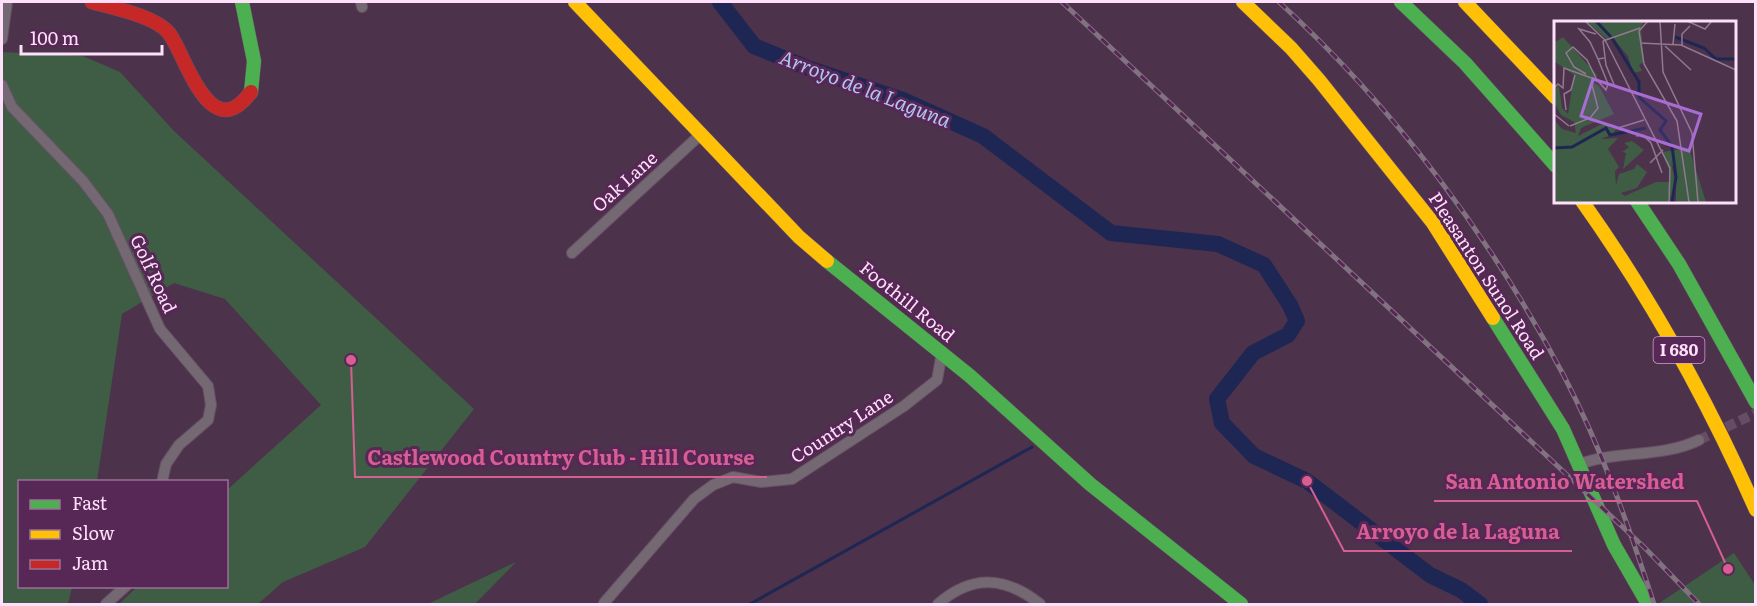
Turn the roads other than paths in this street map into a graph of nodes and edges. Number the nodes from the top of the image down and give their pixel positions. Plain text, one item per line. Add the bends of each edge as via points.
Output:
1 (7, 2) edge
2 (92, 2) edge
3 (242, 2) edge
4 (575, 2) edge
5 (1244, 2) edge
6 (1401, 2) edge
7 (1465, 2) edge
8 (2, 39) edge
9 (2, 85) edge
10 (1554, 96) edge
11 (700, 135) junction
12 (1554, 164) edge
13 (1583, 202) edge
14 (1638, 202) edge
15 (572, 253) dead end
16 (942, 352) junction
17 (1755, 402) edge
18 (1699, 440) tunnel mouth
19 (1580, 464) junction
20 (162, 480) edge
21 (1755, 510) edge
22 (124, 588) edge
23 (604, 603) dead end
24 (106, 604) edge
25 (938, 604) edge
26 (1040, 604) edge
27 (1241, 604) edge
28 (1647, 604) edge

1 - 8 street
2 - 3 main road via 139,16 168,32 201,95 223,108 238,105 250,91 256,58
4 - 11 main road, Foothill Road
5 - 19 main road, Pleasanton Sunol Road via 1298,56 1433,223 1563,429
6 - 12 main road via 1465,63
7 - 10 main road
9 - 20 street, Golf Road via 12,107 83,181 108,214 160,329 208,386 208,420 179,445 166,464
11 - 15 street, Oak Lane
11 - 16 main road, Foothill Road via 799,237
13 - 21 main road, I 680 via 1676,345 1709,406
14 - 17 main road, I 680 via 1696,293
16 - 23 street, Country Lane via 937,380 792,479 760,482 733,477 694,499
16 - 27 main road, Foothill Road via 1063,462
18 - 19 street via 1676,450 1600,456
19 - 28 main road, Pleasanton Sunol Road via 1614,545
22 - 24 street
25 - 26 street via 954,590 993,580

